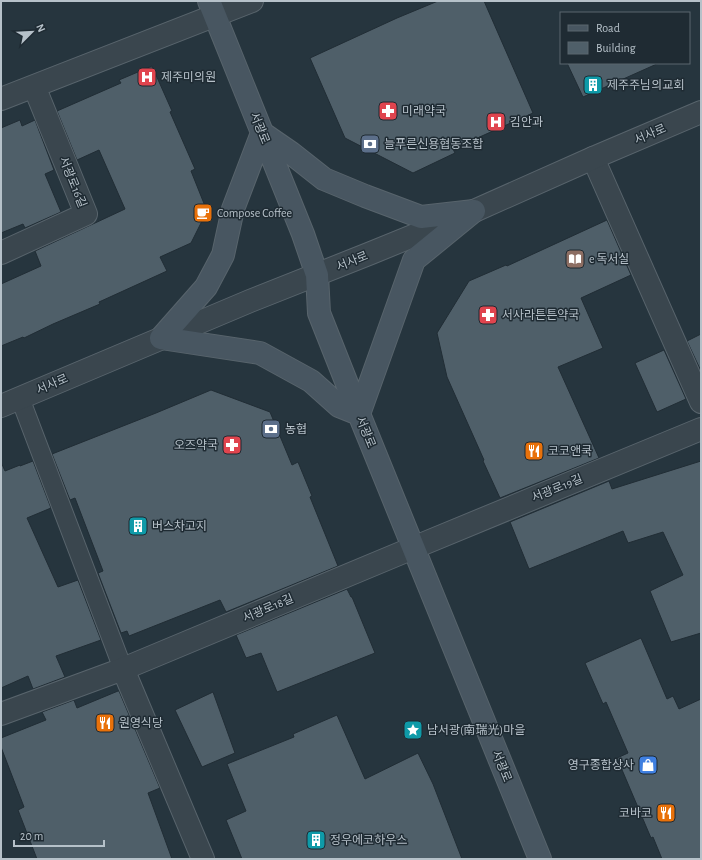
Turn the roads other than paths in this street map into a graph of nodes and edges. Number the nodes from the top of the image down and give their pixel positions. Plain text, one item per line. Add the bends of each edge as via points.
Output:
1 (252, 1) edge
2 (212, 8) edge
3 (34, 86) junction
4 (1, 99) edge
5 (701, 112) edge
6 (262, 132) junction
7 (594, 158) junction
8 (474, 211) junction
9 (1, 253) edge
10 (317, 275) junction
11 (161, 338) junction
12 (10, 402) edge
13 (701, 402) edge
14 (358, 414) junction
15 (701, 429) edge
16 (414, 548) junction
17 (123, 669) junction
18 (1, 714) edge
19 (203, 859) edge
20 (540, 859) edge

1 - 2 street
2 - 3 street
2 - 6 main road, 서광로
3 - 4 street
3 - 9 street, 서광로16길 via 86,214
5 - 7 street, 서사로
6 - 8 main road via 326,180 420,217
6 - 10 main road, 서광로
6 - 11 main road via 233,209 223,255 206,286
7 - 8 street, 서사로
7 - 13 street
8 - 10 street, 서사로
8 - 14 main road via 414,260
10 - 11 street, 서사로
10 - 14 main road, 서광로 via 319,313
11 - 12 street, 서사로
11 - 14 main road via 260,352 311,381 339,406
12 - 17 lane
14 - 16 main road, 서광로
15 - 16 street, 서광로19길
16 - 17 street, 서광로18길
16 - 20 main road, 서광로
17 - 18 street, 서광로18길
17 - 19 street

